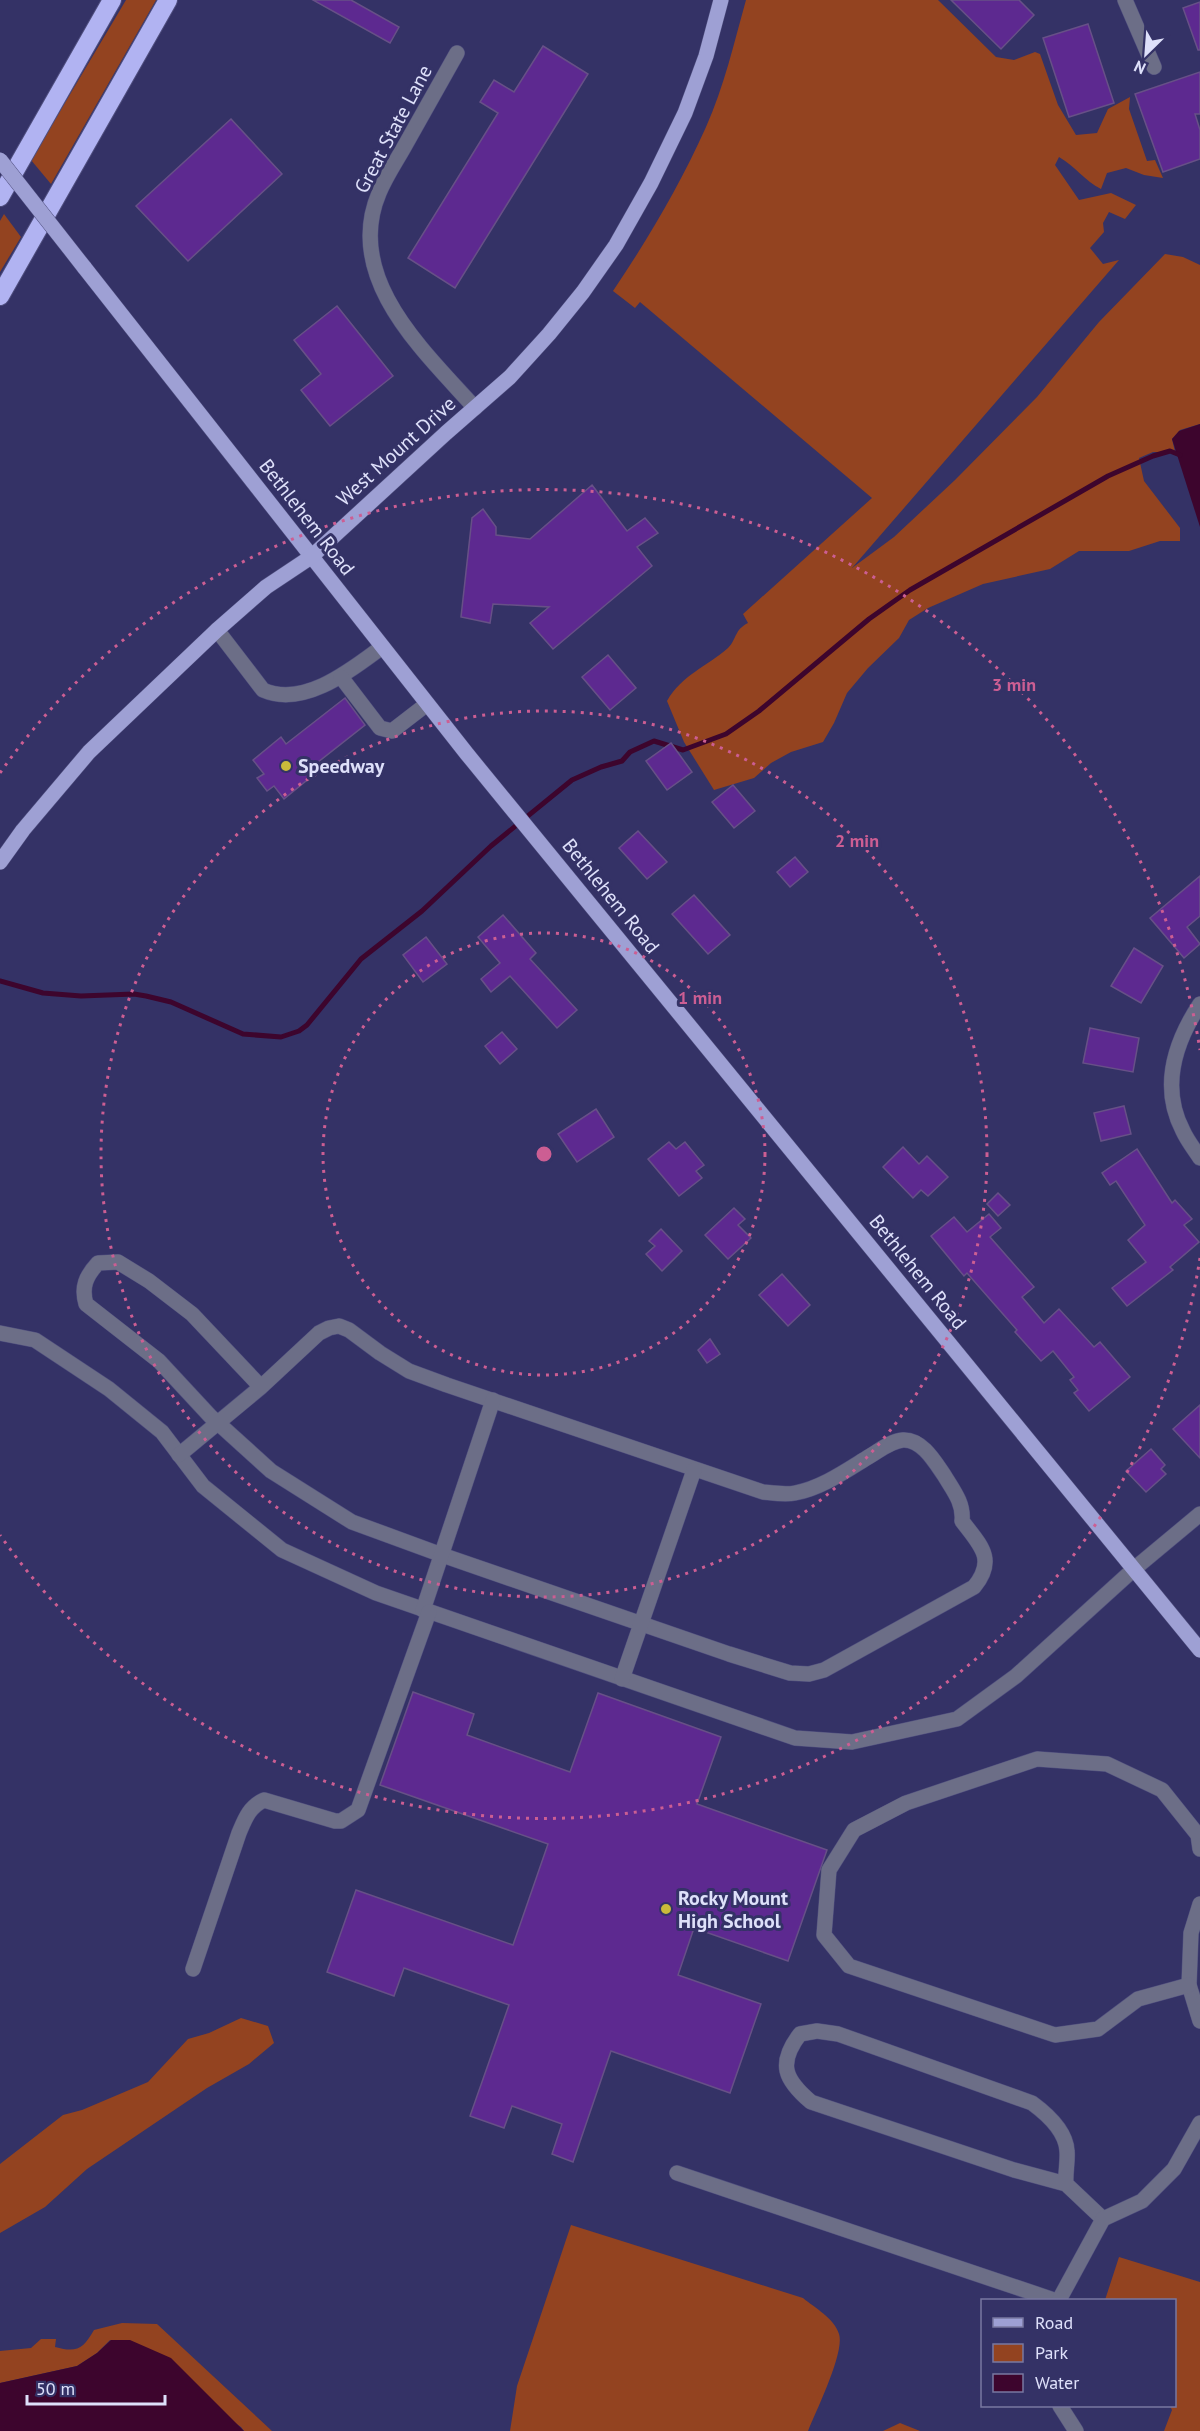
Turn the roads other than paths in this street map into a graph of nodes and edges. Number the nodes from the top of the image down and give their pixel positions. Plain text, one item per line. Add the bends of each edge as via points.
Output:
1 (112, 0) edge
2 (168, 0) edge
3 (721, 0) edge
4 (1125, 0) edge
5 (457, 53) dead end
6 (1154, 67) dead end
7 (0, 160) edge
8 (0, 197) edge
9 (0, 296) edge
10 (476, 408) junction
11 (311, 557) junction
12 (217, 630) junction
13 (382, 646) junction
14 (341, 677) junction
15 (427, 704) junction
16 (0, 862) edge
17 (1200, 1004) edge
18 (1200, 1158) edge
19 (0, 1333) edge
20 (261, 1388) junction
21 (493, 1400) junction
22 (218, 1423) junction
23 (179, 1455) junction
24 (694, 1470) junction
25 (1200, 1514) edge
26 (442, 1555) junction
27 (1134, 1569) junction
28 (426, 1611) junction
29 (642, 1624) junction
30 (1200, 1650) edge
31 (622, 1678) junction
32 (1200, 1850) edge
33 (1200, 1904) edge
34 (193, 1969) dead end
35 (1189, 1985) junction
36 (1200, 2021) edge
37 (1200, 2123) edge
38 (677, 2173) dead end
39 (1066, 2184) junction
40 (1103, 2219) junction
41 (1048, 2299) edge
42 (1060, 2299) edge
43 (1061, 2407) edge
44 (1076, 2431) edge

1 - 8 highway
2 - 9 highway
3 - 10 main road, West Mount Drive via 685,113 616,245 549,334 510,378
4 - 6 street
5 - 10 street, Great State Lane via 379,193 370,222 370,252 380,284 414,340
7 - 11 main road, Bethlehem Road, bridge
10 - 11 main road, West Mount Drive
11 - 12 main road, West Mount Drive via 266,587
11 - 13 main road, Bethlehem Road
12 - 14 street via 263,690 291,695
12 - 16 main road, West Mount Drive via 89,752
13 - 14 street
13 - 15 main road, Bethlehem Road
14 - 15 street via 385,730 392,731
15 - 27 main road, Bethlehem Road
17 - 18 street via 1184,1029 1172,1077 1174,1104 1182,1130
19 - 23 street via 35,1340 109,1389 162,1432
20 - 21 street via 319,1333 339,1326 409,1371
20 - 22 street
20 - 22 street via 192,1314 149,1281 118,1262 98,1263 84,1283 82,1294 86,1304 159,1361
21 - 24 street
21 - 26 street
22 - 23 street
22 - 26 street via 271,1471 352,1522
23 - 28 street via 203,1486 282,1550
24 - 29 street
24 - 29 street via 763,1492 795,1493 842,1474 889,1445 904,1440 915,1442 937,1463 955,1493 964,1510 962,1521 987,1562 985,1574 974,1587 937,1608 825,1670 808,1674 780,1670
25 - 27 street
26 - 28 street
26 - 29 street
27 - 30 main road, Bethlehem Road
27 - 31 street via 1016,1676 957,1719 852,1742 795,1737
28 - 31 street
28 - 34 street via 358,1810 335,1821 264,1800 256,1804 239,1833
29 - 31 street
32 - 35 street via 1198,1835 1162,1790 1107,1764 1037,1759 906,1803 854,1830 829,1870 824,1935 849,1966 1055,2035 1098,2029 1138,1999
33 - 35 street via 1191,1933
35 - 36 street
37 - 40 street via 1174,2169 1142,2201
38 - 41 street
39 - 39 street via 1067,2151 1062,2137 1050,2117 1032,2103 838,2034 800,2034 788,2054 789,2081 811,2102
39 - 40 street
40 - 42 street
43 - 44 street

